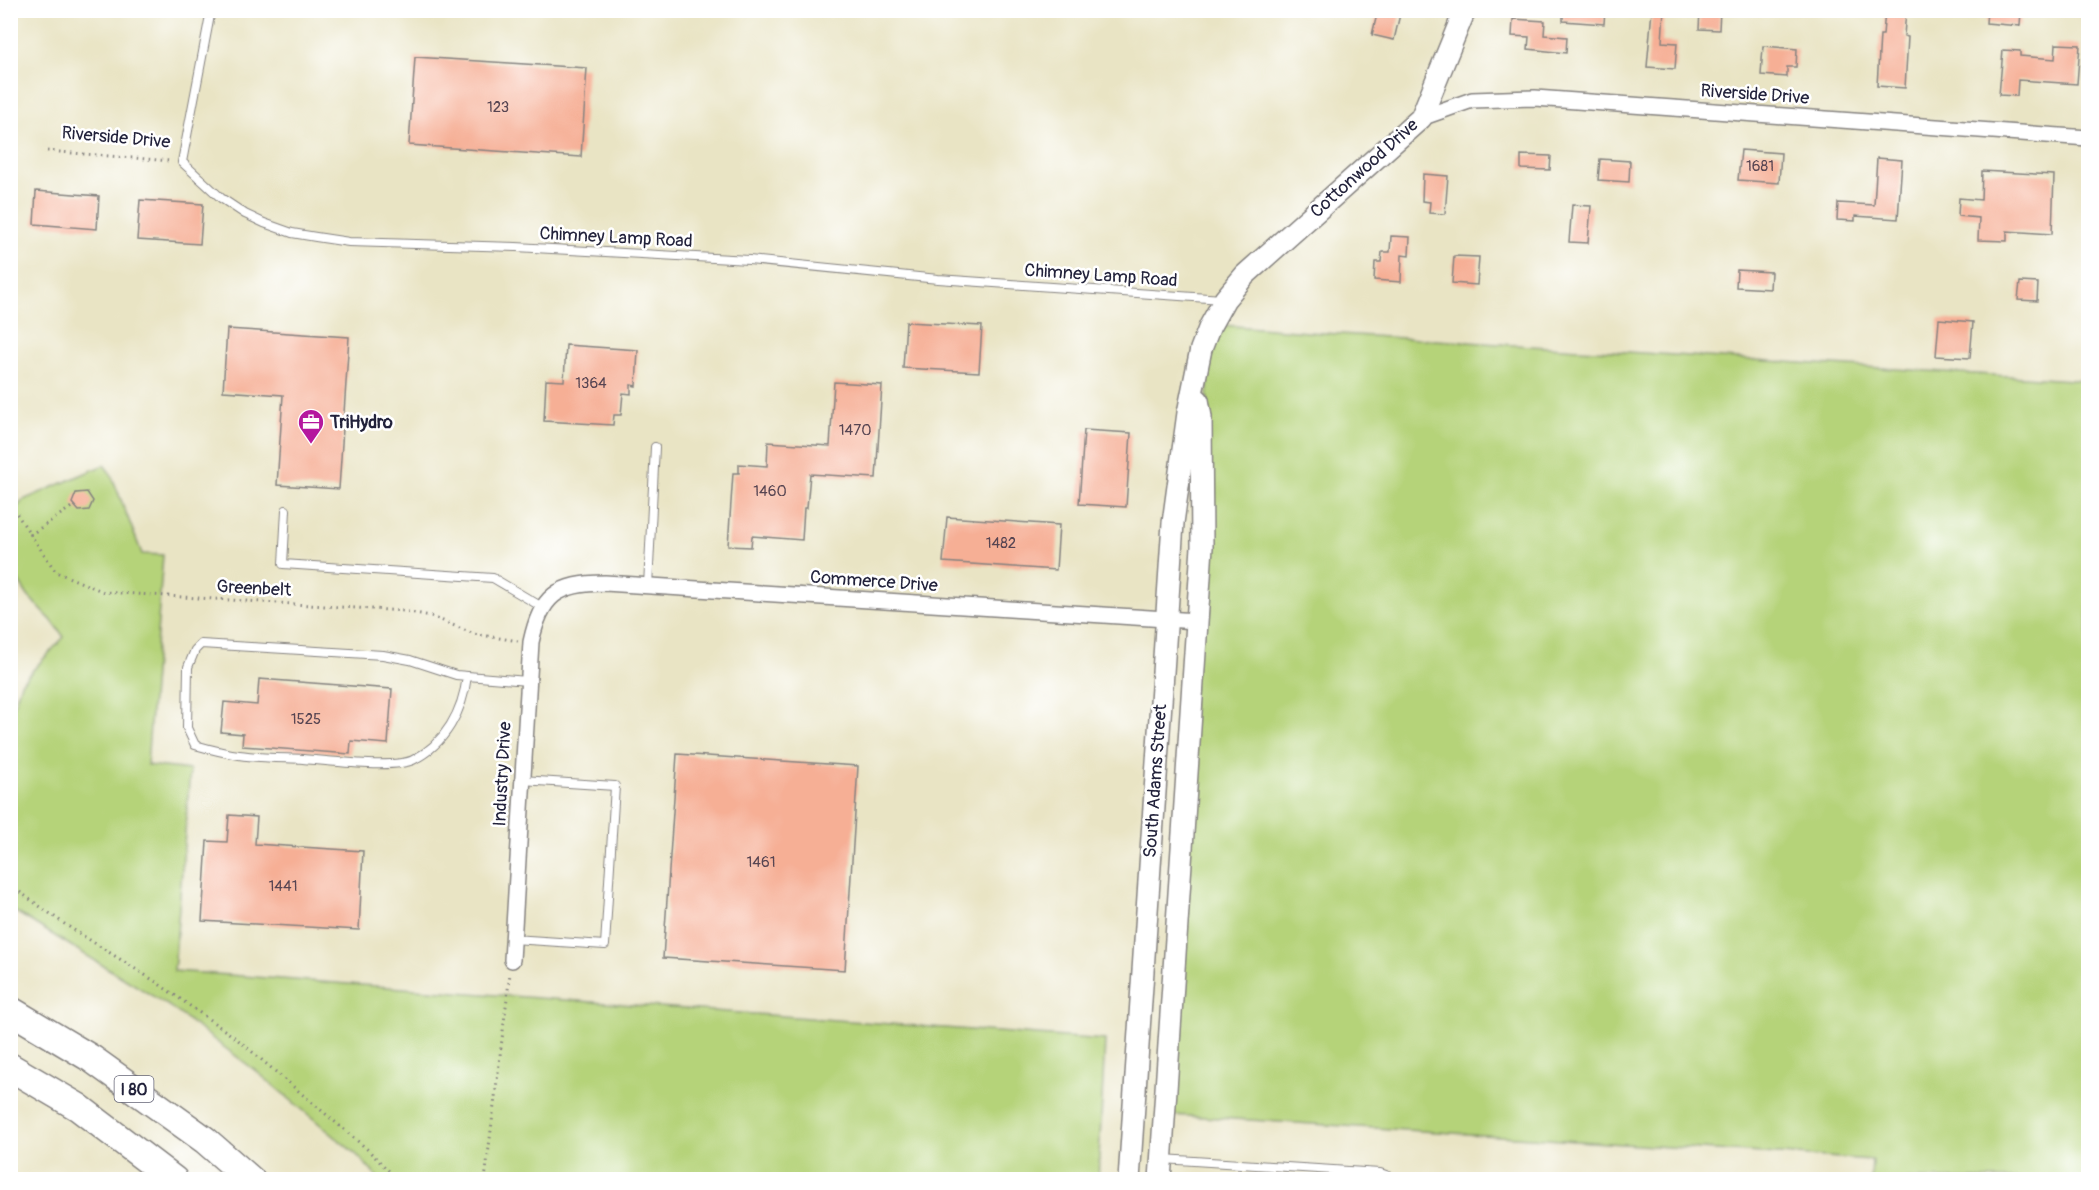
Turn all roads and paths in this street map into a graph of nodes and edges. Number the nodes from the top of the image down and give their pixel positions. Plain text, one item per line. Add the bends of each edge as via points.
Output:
1 (211, 10) edge
2 (1466, 10) edge
3 (1421, 118) junction
4 (2088, 138) edge
5 (47, 151) dead end
6 (182, 162) junction
7 (1225, 299) junction
8 (1195, 385) junction
9 (655, 447) dead end
10 (10, 504) edge
11 (73, 506) dead end
12 (286, 510) dead end
13 (30, 535) junction
14 (648, 586) junction
15 (547, 602) junction
16 (1165, 619) junction
17 (1197, 621) junction
18 (531, 642) junction
19 (467, 676) junction
20 (527, 681) junction
21 (522, 780) junction
22 (12, 888) edge
23 (513, 939) junction
24 (512, 960) joint
25 (10, 1010) edge
26 (10, 1067) edge
27 (1161, 1169) edge
28 (174, 1179) edge
29 (250, 1179) edge
30 (398, 1179) edge
31 (485, 1179) edge
32 (1129, 1179) edge
33 (1400, 1179) edge

1 - 6 lane
2 - 3 street, Cottonwood Drive
3 - 4 street, Riverside Drive via 1472,100 1535,98
3 - 7 street, Cottonwood Drive via 1272,249
5 - 6 path, Riverside Drive
6 - 7 lane, Chimney Lamp Road via 245,214 292,233 349,242 750,260 938,279
7 - 8 street, South Adams Street via 1200,349
8 - 16 street, South Adams Street via 1173,523
8 - 17 street, South Adams Street via 1201,417 1202,518
9 - 14 lane
10 - 13 path, Greenbelt
11 - 13 path
12 - 15 lane via 283,564 493,578
13 - 18 path, Greenbelt via 56,572 104,592 404,611 431,616 474,634
14 - 15 street, Commerce Drive via 586,583 567,587
14 - 16 street, Commerce Drive
15 - 18 street, Industry Drive
16 - 17 street, Commerce Drive
16 - 32 street, South Adams Street
17 - 27 street, South Adams Street
18 - 20 street, Industry Drive
19 - 19 lane via 384,655 201,644 188,667 187,728 195,745 242,755 382,764 410,762 442,739 459,710
19 - 20 lane
20 - 21 street, Industry Drive
21 - 23 street, Industry Drive
21 - 23 lane via 615,786 605,945
22 - 30 path via 237,1039
23 - 24 street, Industry Drive
24 - 31 path
25 - 29 highway, I 80 via 92,1059 205,1140
26 - 28 highway, I 80 via 78,1107
27 - 33 lane via 1380,1173

